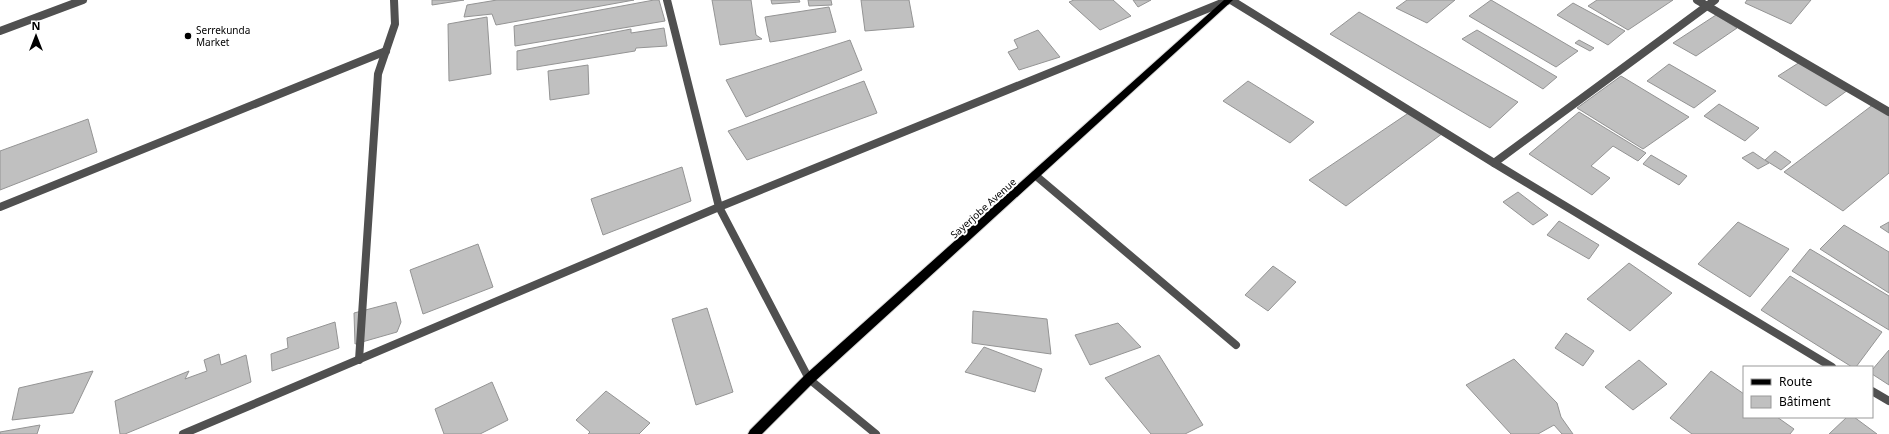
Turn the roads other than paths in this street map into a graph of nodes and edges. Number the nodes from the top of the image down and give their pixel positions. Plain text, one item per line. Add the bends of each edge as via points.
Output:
1 (83, 0) edge
2 (394, 0) edge
3 (667, 0) edge
4 (1230, 0) edge
5 (1697, 0) edge
6 (1715, 0) edge
7 (1708, 6) junction
8 (0, 31) edge
9 (386, 51) junction
10 (1889, 112) edge
11 (1494, 163) junction
12 (1035, 175) junction
13 (0, 207) edge
14 (719, 207) junction
15 (1236, 345) dead end
16 (359, 360) junction
17 (1830, 366) edge
18 (810, 379) junction
19 (1873, 392) edge
20 (1889, 401) edge
21 (183, 434) edge
22 (754, 434) edge
23 (876, 434) edge

1 - 8 street
2 - 9 street via 395,24
3 - 14 street
4 - 11 street
4 - 12 main road, Sayerjobe Avenue
4 - 14 street
5 - 7 street
6 - 7 street
7 - 10 street
7 - 11 street
9 - 13 street
9 - 16 street via 378,74
11 - 17 street
12 - 15 street
12 - 18 main road, Sayerjobe Avenue
14 - 16 street
14 - 18 street
16 - 21 street
18 - 22 main road, Sayerjobe Avenue
18 - 23 street
19 - 20 street

